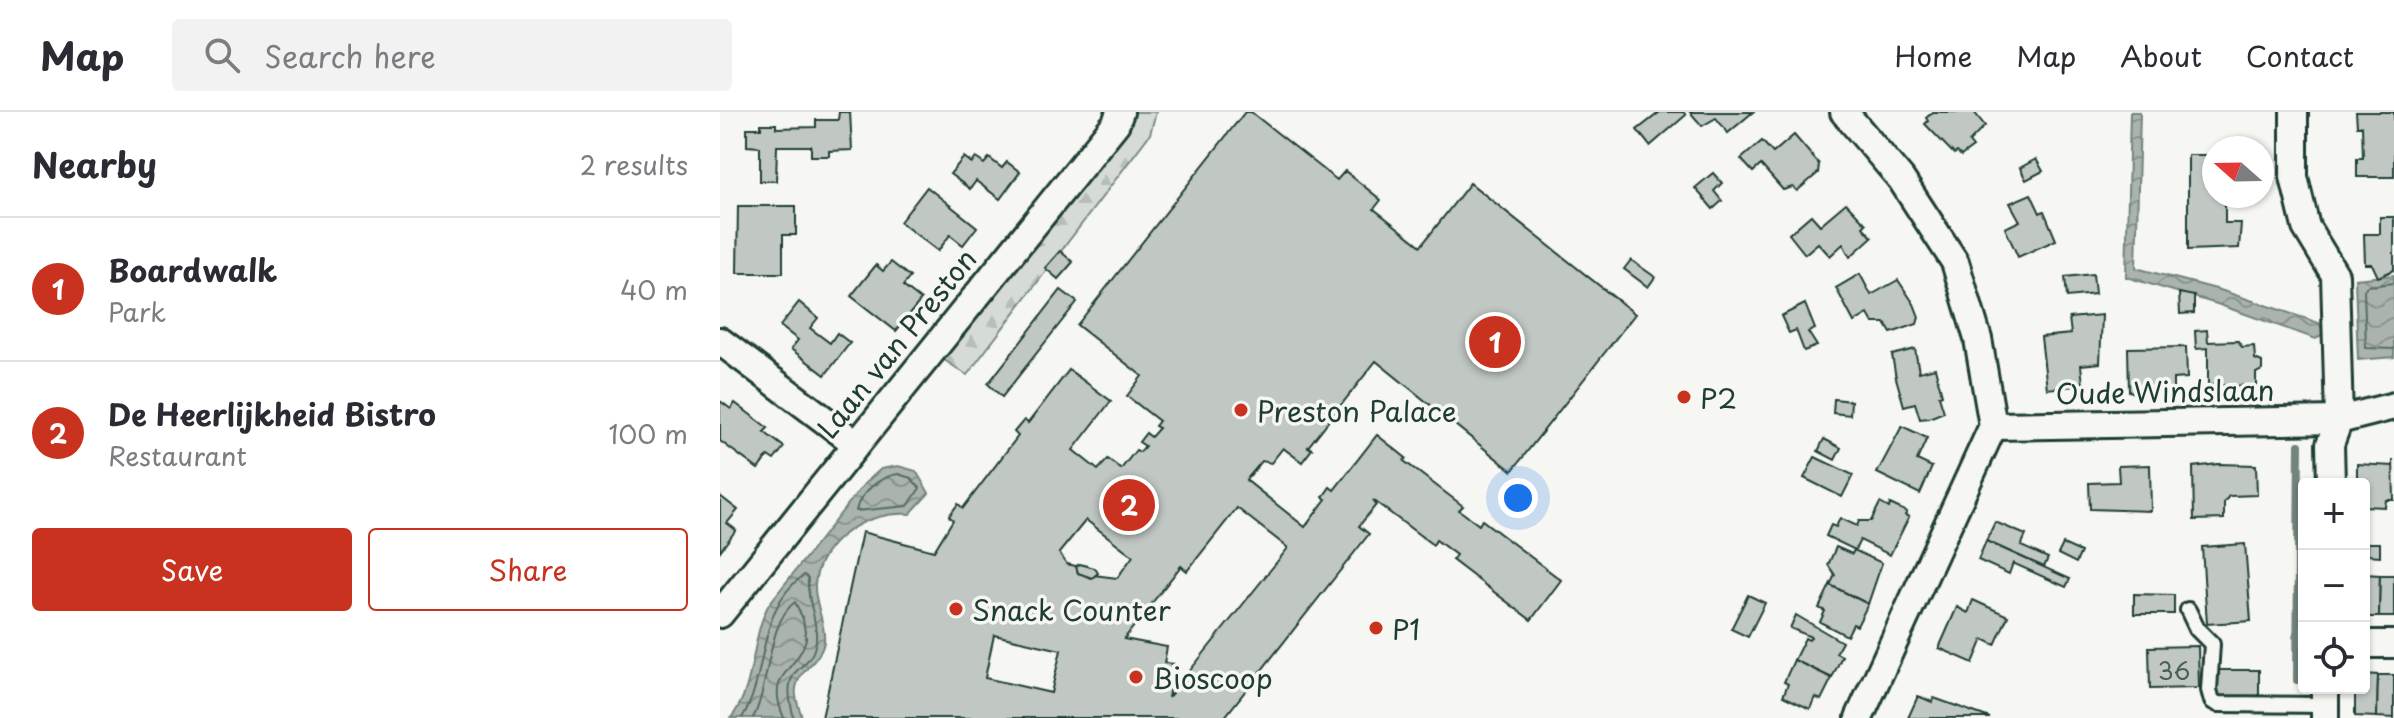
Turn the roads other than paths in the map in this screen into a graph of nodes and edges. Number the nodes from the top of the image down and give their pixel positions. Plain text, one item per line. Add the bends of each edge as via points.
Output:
1 (1120, 112) edge
2 (1844, 112) edge
3 (2294, 112) edge
4 (720, 341) edge
5 (2394, 406) edge
6 (2339, 420) junction
7 (1993, 426) junction
8 (855, 443) junction
9 (2331, 478) edge
10 (2188, 610) dead end
11 (720, 614) edge
12 (2370, 644) edge
13 (2394, 644) edge
14 (2325, 704) edge
15 (1859, 718) edge

1 - 8 street, Laan van Preston
2 - 7 street via 1901,179 1955,262 1978,339
3 - 6 street via 2294,177 2306,227 2335,275
4 - 8 street
5 - 6 street, Oude Windslaan
6 - 7 street, Oude Windslaan
6 - 9 street via 2330,444
7 - 15 street
8 - 11 street, Laan van Preston
10 - 14 lane via 2212,644 2212,701
12 - 13 street

